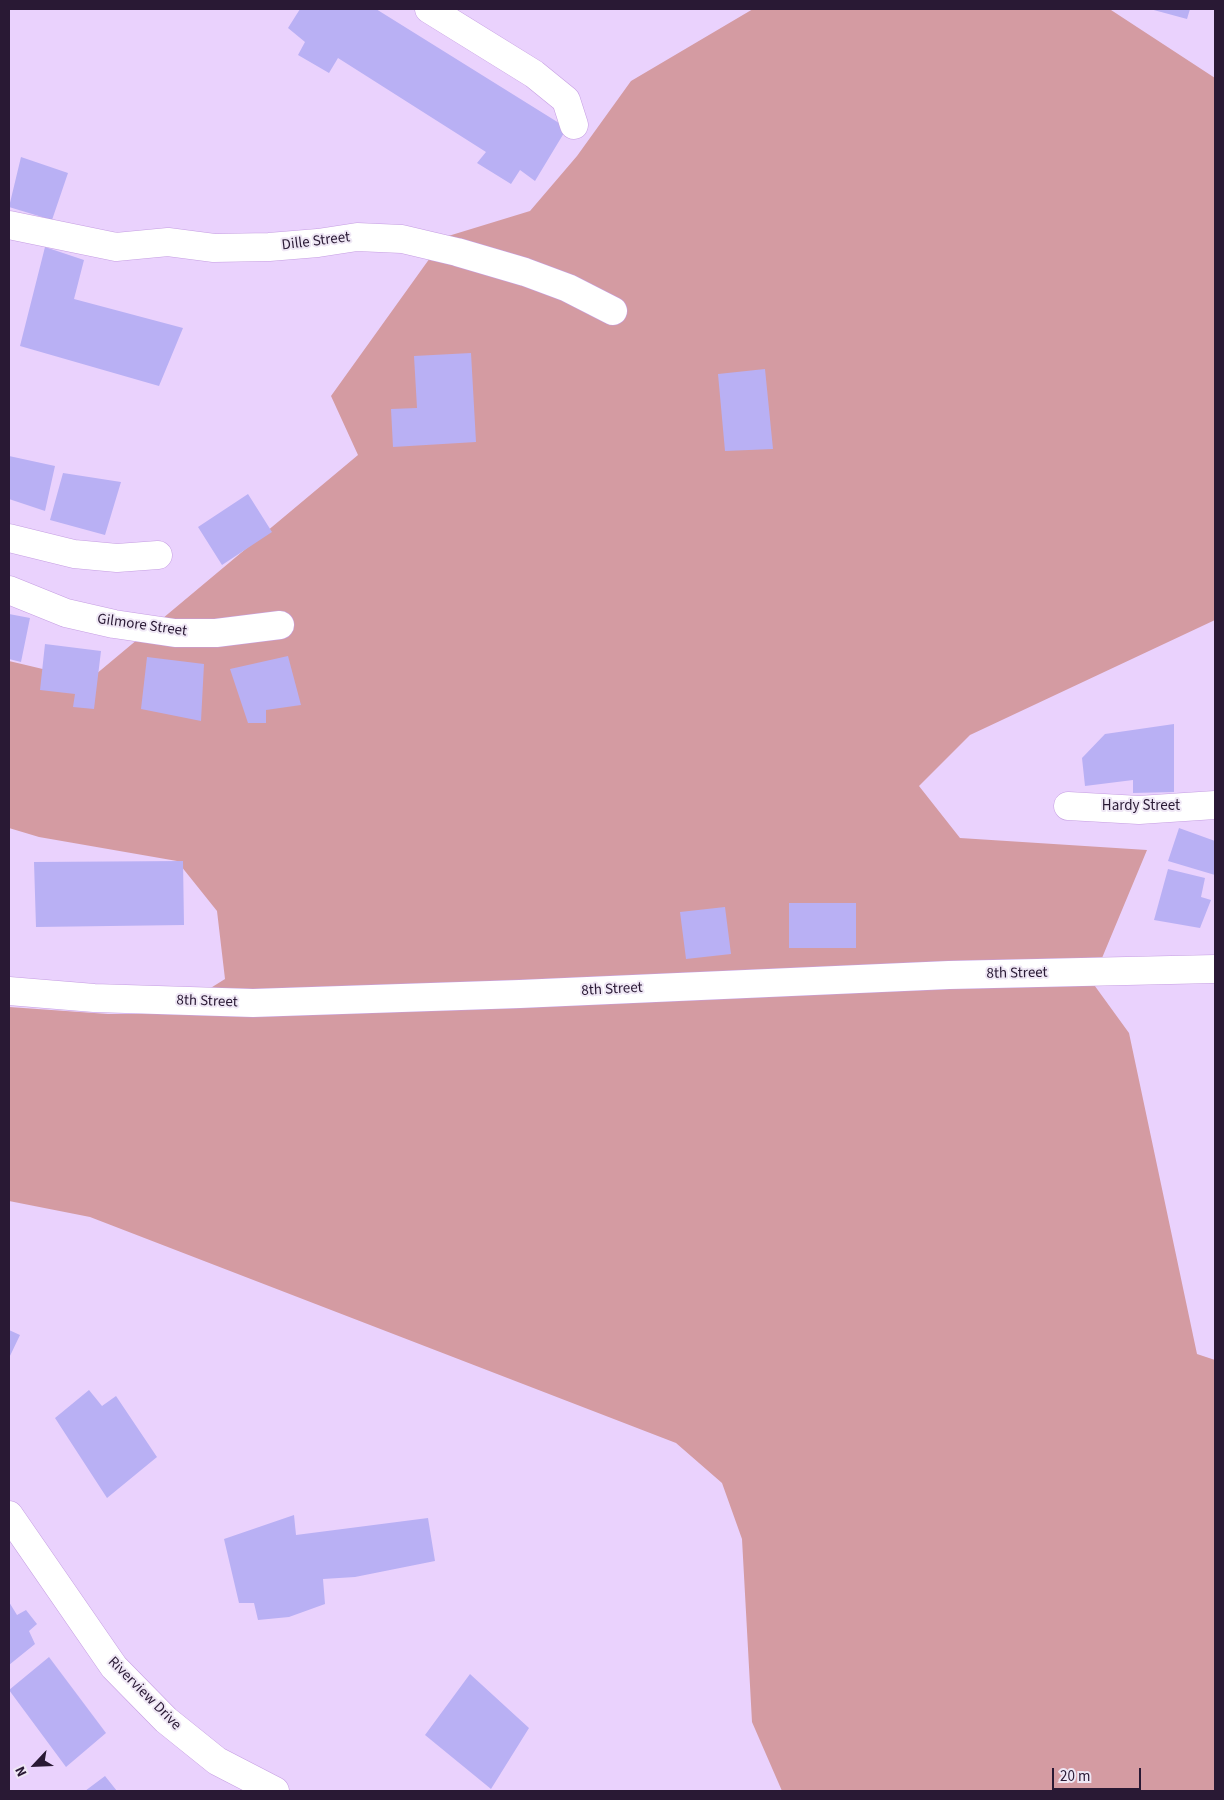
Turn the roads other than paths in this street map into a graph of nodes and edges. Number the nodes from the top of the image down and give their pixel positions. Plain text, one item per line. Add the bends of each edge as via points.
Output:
1 (429, 9) edge
2 (574, 125) dead end
3 (9, 225) edge
4 (613, 311) dead end
5 (9, 538) edge
6 (158, 555) dead end
7 (9, 590) edge
8 (280, 625) dead end
9 (1215, 805) edge
10 (1068, 806) dead end
11 (1215, 969) edge
12 (9, 991) edge
13 (9, 1515) edge
14 (275, 1791) edge

1 - 2 street via 534,74 566,100
3 - 4 street, Dille Street via 116,247 168,242 214,248 269,247 357,237 402,239 525,272 568,288
5 - 6 street via 74,554 117,558
7 - 8 street, Gilmore Street via 66,613 175,633 216,634
9 - 10 street, Hardy Street via 1138,810
11 - 12 street, 8th Street via 948,975 253,1004
13 - 14 street, Riverview Drive via 114,1667 166,1720 217,1761

